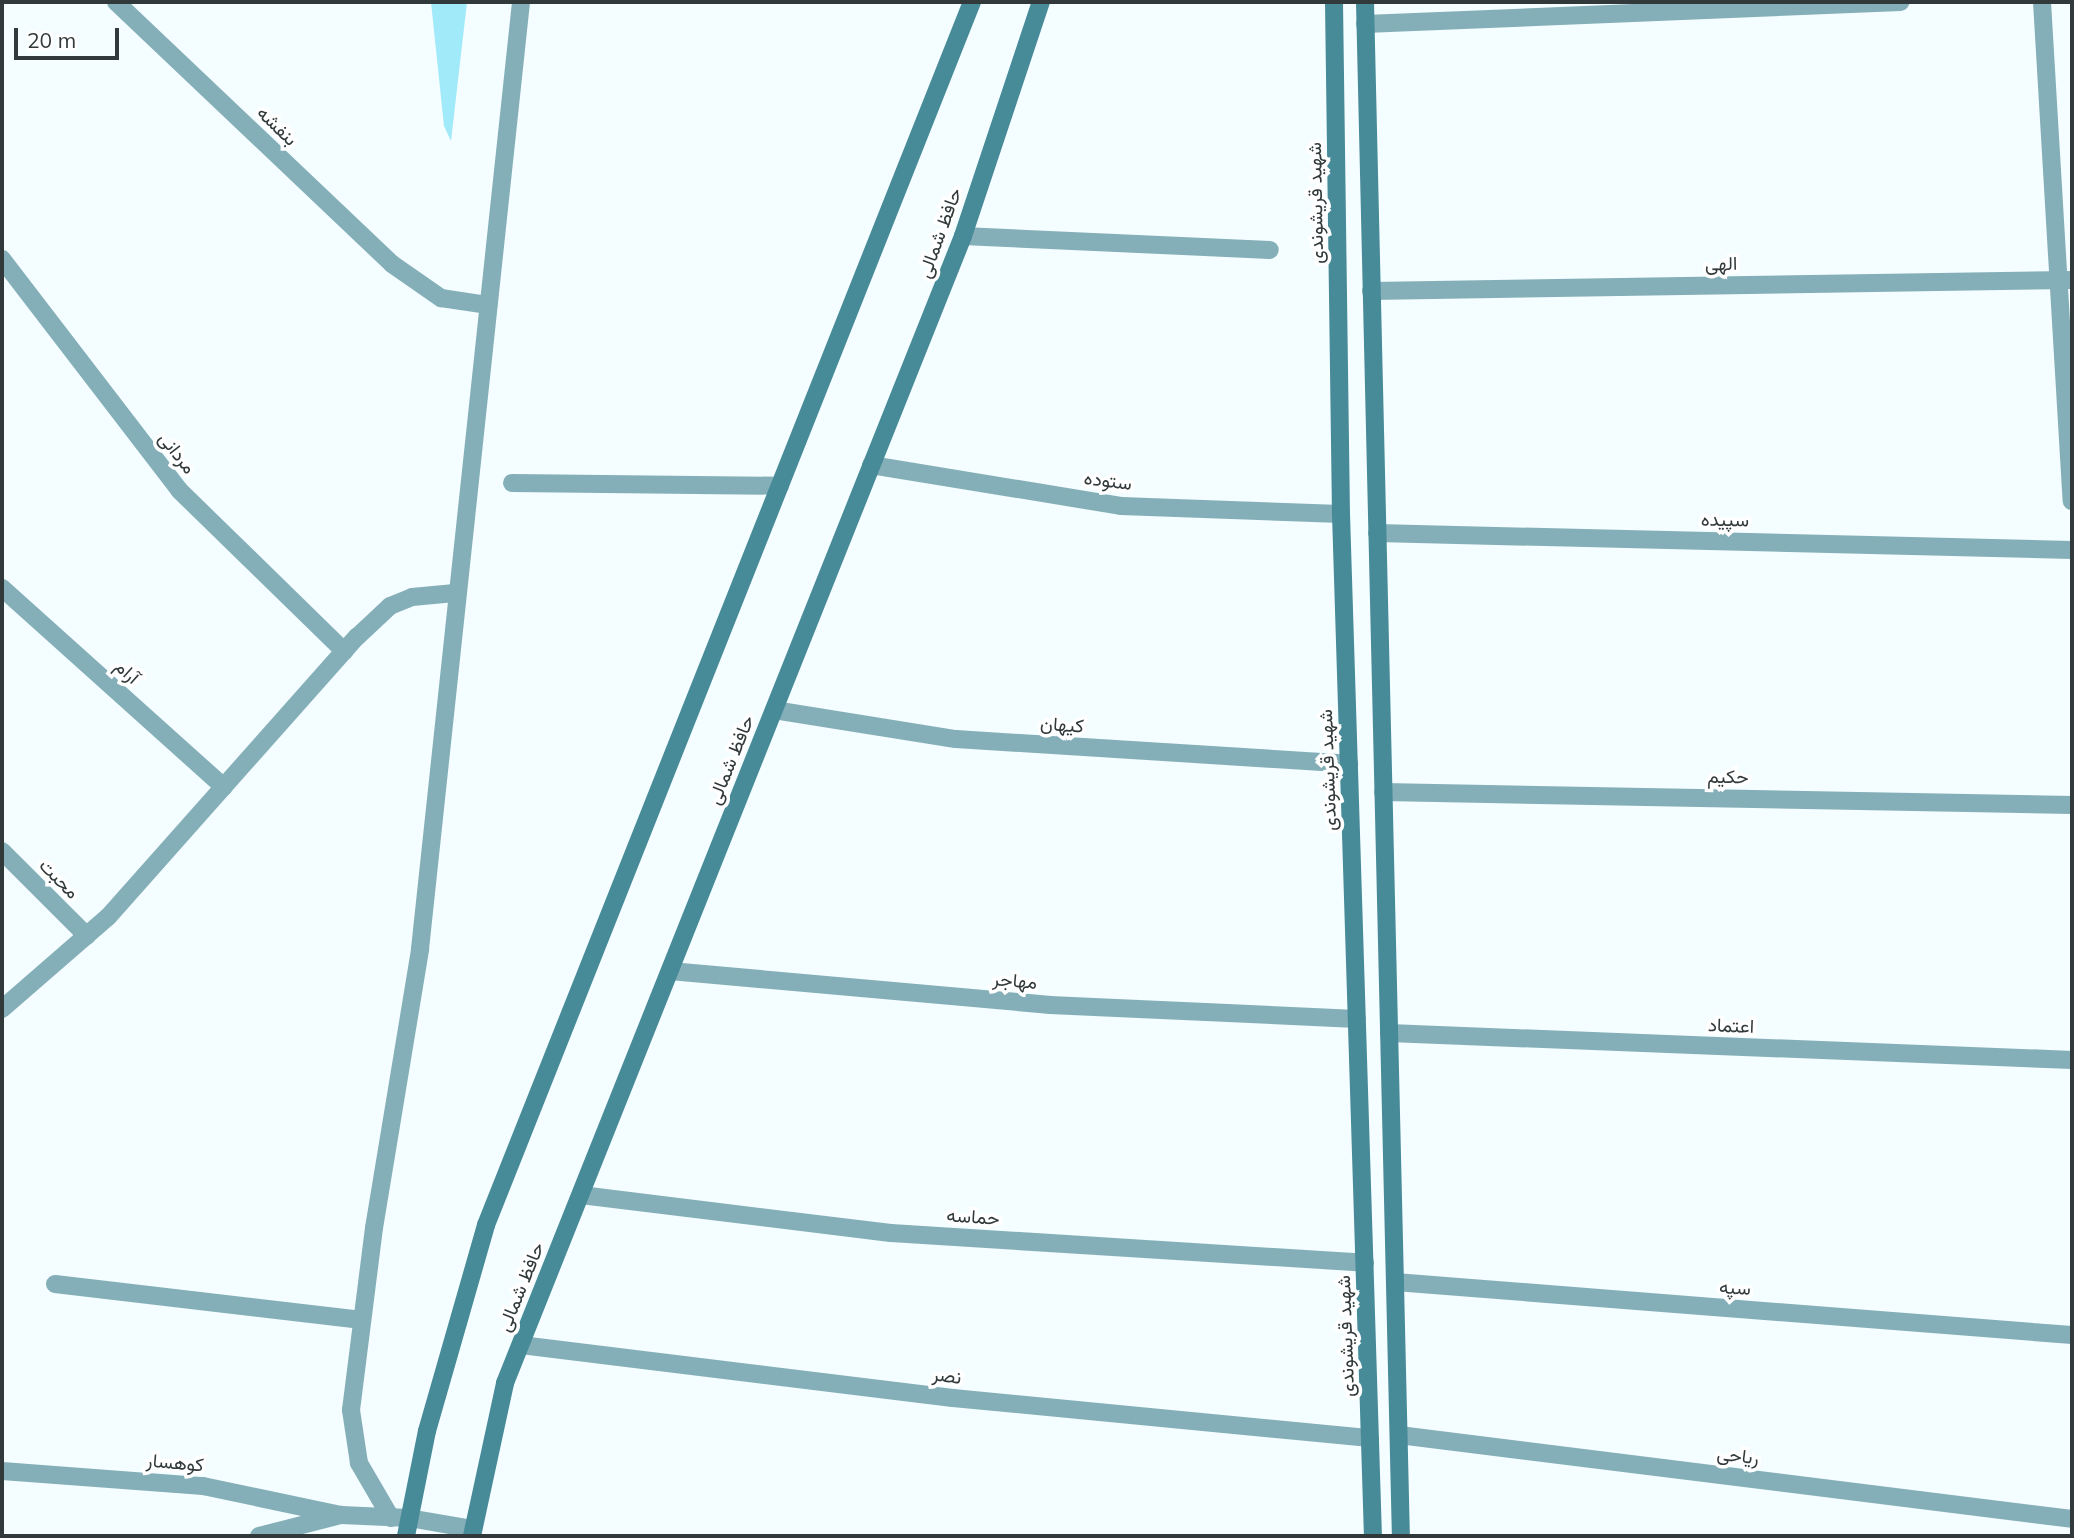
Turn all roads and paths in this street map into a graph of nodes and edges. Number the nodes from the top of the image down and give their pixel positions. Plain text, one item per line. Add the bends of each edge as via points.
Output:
1 (116, 2) edge
2 (522, 2) edge
3 (972, 2) edge
4 (1041, 2) edge
5 (1334, 2) edge
6 (1365, 2) edge
7 (1901, 2) edge
8 (2042, 2) edge
9 (1365, 24) junction
10 (963, 236) junction
11 (1270, 250) dead end
12 (2, 259) edge
13 (2066, 280) edge
14 (1371, 291) junction
15 (488, 305) junction
16 (871, 466) junction
17 (512, 482) dead end
18 (780, 486) junction
19 (2072, 501) edge
20 (1341, 514) junction
21 (1377, 533) junction
22 (2072, 550) edge
23 (2, 588) edge
24 (455, 593) junction
25 (344, 650) junction
26 (774, 710) junction
27 (1349, 764) junction
28 (224, 787) junction
29 (1383, 792) junction
30 (2072, 805) edge
31 (2, 851) edge
32 (87, 936) junction
33 (670, 971) junction
34 (2, 1009) edge
35 (1357, 1019) junction
36 (1389, 1033) junction
37 (2072, 1060) edge
38 (581, 1195) junction
39 (1365, 1263) junction
40 (1395, 1283) junction
41 (55, 1284) dead end
42 (362, 1320) junction
43 (2072, 1335) edge
44 (521, 1345) junction
45 (1399, 1436) junction
46 (1370, 1438) junction
47 (2, 1471) edge
48 (341, 1515) junction
49 (2072, 1519) edge
50 (402, 1524) edge
51 (473, 1532) edge
52 (259, 1536) edge
53 (1373, 1536) edge
54 (1401, 1536) edge

1 - 15 street, بنفشه via 412,278 441,298
2 - 15 street
3 - 18 main road
4 - 10 main road, حافظ شمالی
5 - 20 main road, شهید قریشوندی
6 - 9 main road
7 - 9 street
8 - 13 street
9 - 14 main road
10 - 11 street
10 - 16 main road, حافظ شمالی
12 - 25 street, مردانی via 179,490
13 - 14 street, الهی
13 - 19 street
14 - 21 main road
15 - 24 street
16 - 20 street, ستوده via 1121,506
16 - 26 main road, حافظ شمالی
17 - 18 street
18 - 50 main road via 485,1225
20 - 27 main road, شهید قریشوندی
21 - 22 street, سپیده
21 - 29 main road
23 - 28 street, آرام
24 - 25 street via 412,597 390,606
24 - 42 street via 420,949
25 - 28 street
26 - 27 street, کیهان via 956,739
26 - 33 main road, حافظ شمالی
27 - 35 main road, شهید قریشوندی
28 - 32 street
29 - 30 street, حکیم
29 - 36 main road
31 - 32 street, محبت
32 - 34 street
33 - 35 street, مهاجر via 1050,1005
33 - 38 main road, حافظ شمالی
35 - 39 main road, شهید قریشوندی
36 - 37 street, اعتماد
36 - 40 main road
38 - 39 street, حماسه via 891,1233
38 - 44 main road, حافظ شمالی
39 - 46 main road, شهید قریشوندی
40 - 43 street, سپه
40 - 45 main road
41 - 42 street
42 - 50 street via 351,1410 359,1463
44 - 46 street, نصر via 953,1398
44 - 51 main road, حافظ شمالی via 505,1384
45 - 49 street, ریاحی
45 - 54 main road
46 - 53 main road, شهید قریشوندی
47 - 48 street, کوهسار via 203,1486
48 - 50 street
48 - 52 street
50 - 51 street

